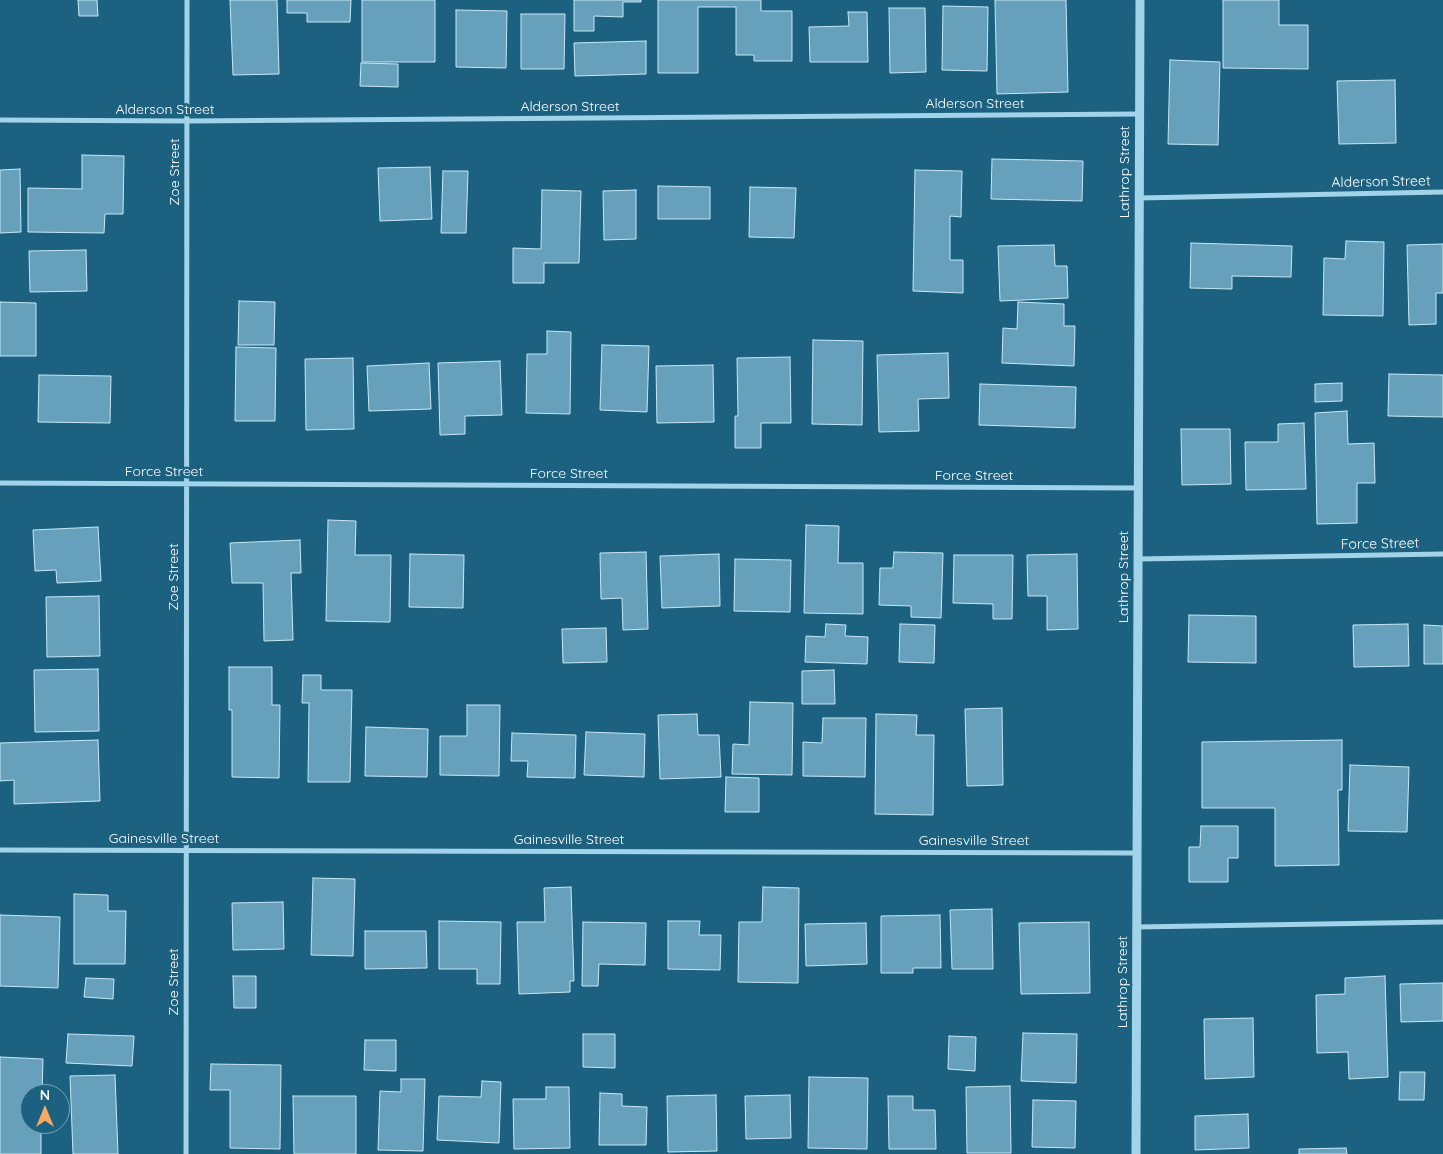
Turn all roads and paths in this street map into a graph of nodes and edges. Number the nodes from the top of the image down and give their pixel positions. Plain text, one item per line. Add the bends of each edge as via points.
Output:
1 (187, 0) edge
2 (1140, 0) edge
3 (1139, 114) junction
4 (0, 120) edge
5 (187, 121) junction
6 (1443, 192) edge
7 (1139, 198) junction
8 (0, 483) edge
9 (186, 483) junction
10 (1138, 488) junction
11 (1443, 554) edge
12 (1138, 559) junction
13 (0, 850) edge
14 (185, 850) junction
15 (1137, 853) junction
16 (1443, 922) edge
17 (1137, 927) junction
18 (186, 1154) edge
19 (1136, 1154) edge

1 - 5 street, Zoe Street
2 - 3 street, Lathrop Street
3 - 5 street, Alderson Street
3 - 7 street, Lathrop Street
4 - 5 street, Alderson Street
5 - 9 street, Zoe Street
6 - 7 street, Alderson Street
7 - 10 street, Lathrop Street
8 - 9 street, Force Street
9 - 10 street, Force Street
9 - 14 street, Zoe Street
10 - 12 street, Lathrop Street
11 - 12 street, Force Street
12 - 15 street, Lathrop Street
13 - 14 street, Gainesville Street
14 - 15 street, Gainesville Street
14 - 18 street, Zoe Street
15 - 17 street, Lathrop Street
16 - 17 street
17 - 19 street, Lathrop Street

